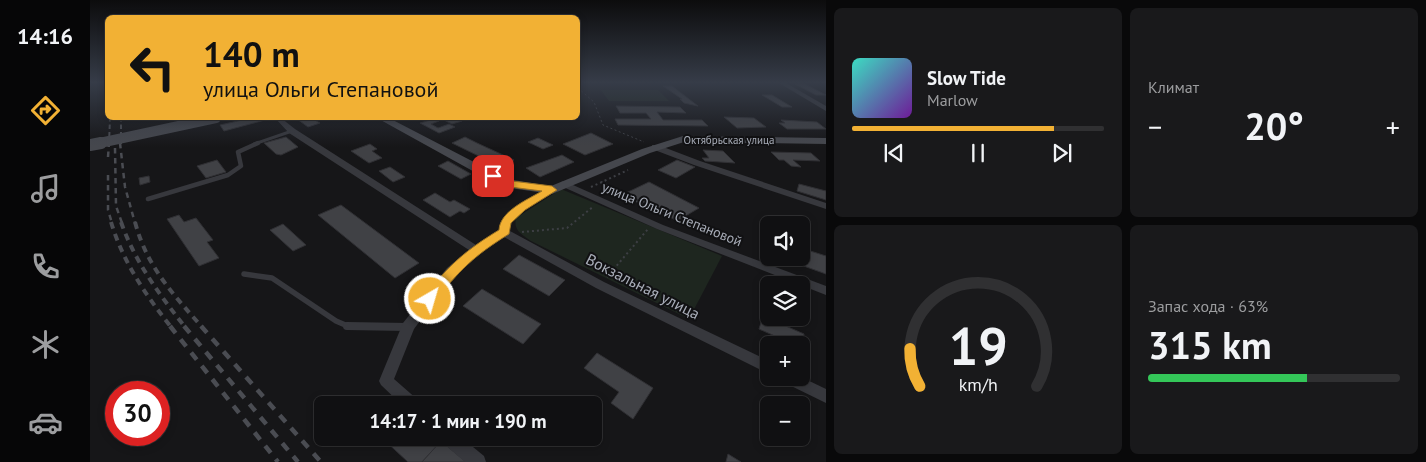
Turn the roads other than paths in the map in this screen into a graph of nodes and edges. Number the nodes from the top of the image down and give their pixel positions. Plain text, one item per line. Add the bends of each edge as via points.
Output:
1 (207, 120) edge
2 (280, 120) edge
3 (386, 120) edge
4 (292, 131) junction
5 (826, 141) edge
6 (90, 145) edge
7 (655, 147) junction
8 (564, 184) junction
9 (552, 190) junction
10 (148, 199) dead end
11 (826, 206) edge
12 (507, 234) junction
13 (476, 250) junction
14 (244, 274) dead end
15 (826, 291) edge
16 (408, 327) junction
17 (760, 364) edge
18 (805, 386) edge
19 (403, 396) edge
20 (826, 396) edge
21 (459, 446) edge
22 (478, 462) edge

1 - 6 main road, bridge
2 - 4 street
3 - 9 main road via 510,184
4 - 10 lane via 238,152 241,166 228,175
4 - 13 street
5 - 7 main road, Октябрьская улица via 683,139
7 - 8 main road, Октябрьская улица
7 - 11 street
8 - 9 main road, Октябрьская улица
8 - 15 street, улица Ольги Степановой via 653,224
9 - 12 street via 521,208 505,222
12 - 13 street
12 - 17 street, Вокзальная улица via 600,285
13 - 16 street via 452,271
14 - 16 lane via 272,278 350,327
16 - 19 street via 386,381
18 - 20 street
21 - 22 street

